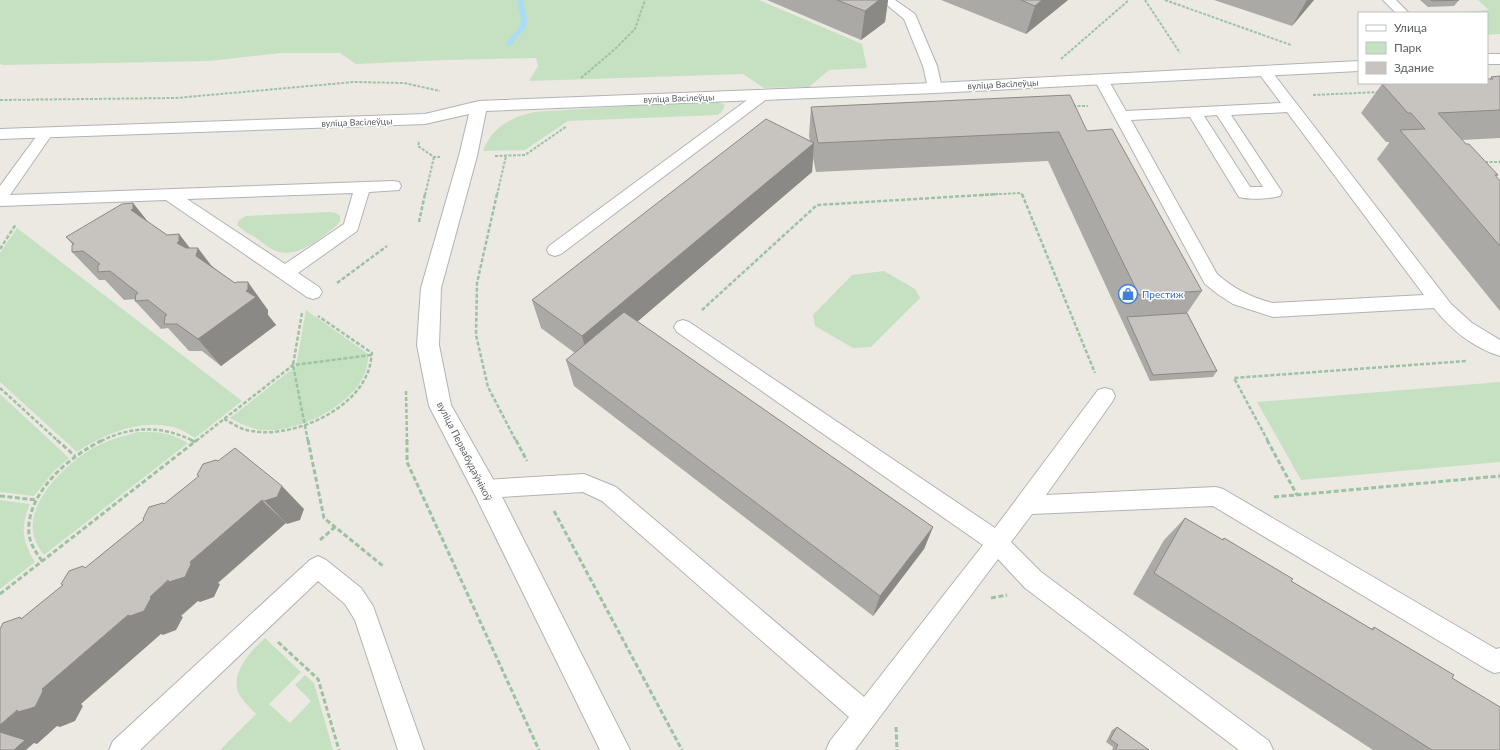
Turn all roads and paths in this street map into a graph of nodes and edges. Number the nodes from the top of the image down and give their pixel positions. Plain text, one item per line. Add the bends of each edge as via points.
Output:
1 (645, 0) edge
2 (887, 0) edge
3 (1129, 0) edge
4 (1145, 0) edge
5 (1165, 0) edge
6 (1389, 0) edge
7 (1402, 12) edge
8 (1297, 47) dead end
9 (1180, 53) dead end
10 (1488, 59) edge
11 (1500, 59) edge
12 (1060, 60) dead end
13 (1358, 66) edge
14 (1264, 71) junction
15 (1101, 79) junction
16 (935, 88) junction
17 (763, 95) junction
18 (0, 100) edge
19 (552, 103) junction
20 (479, 106) junction
21 (1291, 107) junction
22 (1221, 110) junction
23 (1194, 112) junction
24 (1121, 116) junction
25 (46, 133) junction
26 (0, 134) edge
27 (1500, 162) edge
28 (1480, 163) edge
29 (393, 186) dead end
30 (363, 187) junction
31 (168, 194) junction
32 (0, 198) edge
33 (0, 201) edge
34 (17, 223) dead end
35 (0, 248) edge
36 (555, 250) dead end
37 (285, 273) junction
38 (313, 292) dead end
39 (1438, 301) junction
40 (318, 315) dead end
41 (683, 327) joint
42 (1500, 349) edge
43 (372, 355) junction
44 (1469, 361) dead end
45 (293, 366) junction
46 (0, 388) edge
47 (1105, 396) joint
48 (224, 419) junction
49 (305, 426) junction
50 (194, 442) junction
51 (75, 456) junction
52 (1500, 476) edge
53 (485, 489) junction
54 (1297, 495) junction
55 (0, 496) edge
56 (37, 500) junction
57 (1227, 502) junction
58 (1026, 505) junction
59 (996, 542) junction
60 (42, 561) junction
61 (383, 566) dead end
62 (0, 594) edge
63 (1012, 597) dead end
64 (985, 601) dead end
65 (257, 623) junction
66 (1500, 660) edge
67 (866, 715) junction
68 (896, 723) dead end
69 (122, 750) edge
70 (339, 750) edge
71 (411, 750) edge
72 (615, 750) edge
73 (839, 750) edge
74 (897, 750) edge
75 (1260, 750) edge

1 - 19 path via 635,29
2 - 16 lane via 910,17 930,66
3 - 12 path
4 - 9 path
5 - 8 path
6 - 7 lane
10 - 11 street
13 - 14 street, вуліца Васілеўцы
14 - 15 street, вуліца Васілеўцы
14 - 21 lane
15 - 16 street, вуліца Васілеўцы
15 - 24 lane
16 - 17 street, вуліца Васілеўцы
17 - 19 street, вуліца Васілеўцы
17 - 36 lane
18 - 20 path via 176,98 354,82 404,83 447,93
19 - 20 street, вуліца Васілеўцы
20 - 25 street, вуліца Васілеўцы via 425,119
20 - 53 street, вуліца Первабудаўнікоў via 468,156 431,288 428,345 440,406
21 - 22 lane
21 - 39 lane
22 - 23 lane
22 - 23 lane via 1274,192 1245,193
23 - 24 lane
24 - 39 lane via 1211,279 1237,298 1273,310
25 - 26 street, вуліца Васілеўцы
25 - 32 lane
27 - 28 path
29 - 30 lane
30 - 31 lane
30 - 37 lane via 351,227
31 - 33 lane
31 - 37 lane
34 - 35 path
37 - 38 lane
39 - 42 lane via 1455,320 1480,339
40 - 43 path
41 - 47 path via 817,205 1021,193
41 - 59 lane
43 - 45 path
43 - 49 path via 368,374 358,390 343,405
44 - 54 path via 1234,378
45 - 48 path
45 - 49 path
46 - 51 path
47 - 58 lane
48 - 49 path via 242,429 261,433 282,432
48 - 50 path
49 - 61 path via 324,518
50 - 51 path via 177,432 159,428 139,429 118,434
50 - 60 path
51 - 56 path via 57,472
52 - 54 path
53 - 67 lane via 584,483 609,494
53 - 72 street, вуліца Первабудаўнікоў
54 - 57 path
55 - 56 path
56 - 60 path via 28,527 30,544
57 - 58 lane via 1216,496
57 - 66 lane via 1494,661
58 - 59 lane
59 - 67 lane
59 - 75 lane via 1033,580
60 - 62 path
63 - 64 path via 1007,595
65 - 69 lane
65 - 70 path via 318,680
65 - 71 lane via 318,567 352,596 365,614
67 - 73 lane
68 - 74 path

